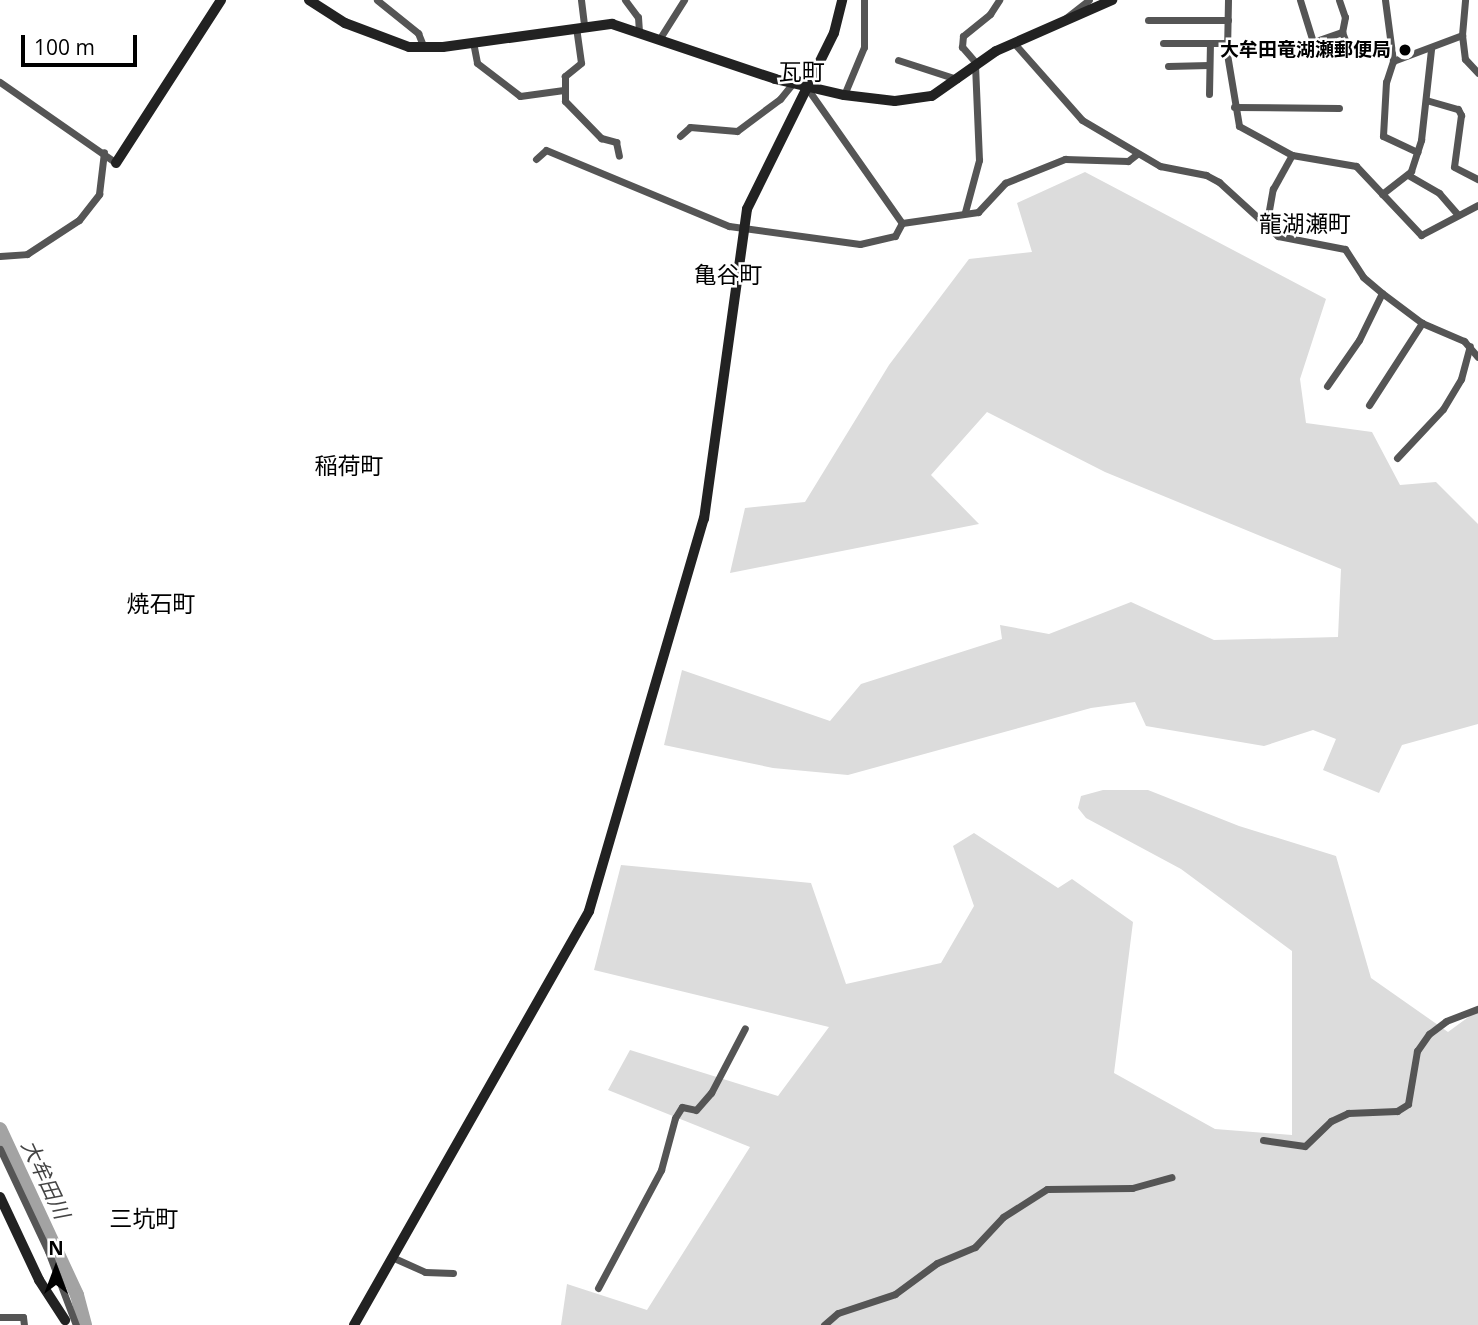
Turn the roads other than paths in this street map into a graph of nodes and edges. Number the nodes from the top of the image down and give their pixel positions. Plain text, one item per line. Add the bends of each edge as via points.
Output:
1 (221, 0) edge
2 (309, 0) edge
3 (581, 0) edge
4 (625, 0) edge
5 (684, 0) edge
6 (842, 0) edge
7 (864, 0) edge
8 (999, 0) edge
9 (1089, 0) edge
10 (1112, 0) edge
11 (1228, 0) edge
12 (1300, 0) edge
13 (1339, 0) edge
14 (1385, 0) edge
15 (1465, 0) edge
16 (383, 2) edge
17 (1147, 20) dead end
18 (1228, 20) junction
19 (1059, 24) junction
20 (580, 25) junction
21 (639, 32) junction
22 (1342, 32) junction
23 (1462, 35) junction
24 (660, 38) junction
25 (473, 42) junction
26 (1013, 42) junction
27 (1163, 43) dead end
28 (1210, 43) junction
29 (1227, 43) junction
30 (424, 48) junction
31 (1432, 49) junction
32 (1349, 50) dead end
33 (898, 60) dead end
34 (1393, 61) junction
35 (976, 65) junction
36 (1209, 65) junction
37 (1168, 66) dead end
38 (1478, 72) edge
39 (960, 79) junction
40 (0, 82) edge
41 (792, 83) junction
42 (807, 88) junction
43 (564, 90) junction
44 (1209, 94) dead end
45 (844, 95) junction
46 (1426, 100) junction
47 (1234, 107) junction
48 (1339, 108) dead end
49 (680, 136) dead end
50 (104, 152) junction
51 (1418, 152) junction
52 (1137, 154) junction
53 (1292, 155) junction
54 (618, 156) dead end
55 (536, 159) dead end
56 (116, 163) joint
57 (1408, 175) junction
58 (1478, 179) edge
59 (1382, 194) junction
60 (1478, 205) edge
61 (965, 212) junction
62 (1458, 215) junction
63 (902, 223) junction
64 (1266, 228) junction
65 (742, 229) junction
66 (0, 256) edge
67 (1382, 293) junction
68 (1422, 323) junction
69 (1470, 346) junction
70 (1478, 357) edge
71 (1327, 386) dead end
72 (1369, 405) dead end
73 (1396, 458) dead end
74 (1478, 1009) edge
75 (745, 1028) dead end
76 (1263, 1140) dead end
77 (0, 1149) edge
78 (1172, 1177) dead end
79 (0, 1197) edge
80 (394, 1258) junction
81 (453, 1273) dead end
82 (598, 1288) dead end
83 (0, 1317) edge
84 (67, 1323) edge
85 (24, 1325) edge
86 (76, 1325) edge
87 (354, 1325) edge
88 (824, 1325) edge

1 - 56 street
2 - 30 street via 363,32
3 - 20 street
4 - 21 street via 638,17
5 - 24 street
6 - 42 street via 834,33
7 - 45 street via 864,47
8 - 35 street via 964,36 962,47
9 - 19 street
10 - 19 street
11 - 18 street
12 - 22 street via 1313,42
13 - 22 street via 1345,18
14 - 34 street
15 - 23 street
16 - 30 street via 418,33
17 - 18 street
18 - 29 street
19 - 26 street
20 - 21 street via 612,24
20 - 25 street
20 - 43 street via 582,63 565,76
21 - 24 street
22 - 32 street
23 - 31 street
23 - 38 street via 1465,59
24 - 41 street
25 - 30 street
25 - 43 street via 477,63 520,96
26 - 35 street
26 - 52 street via 1082,120
27 - 28 street
28 - 29 street
28 - 36 street
29 - 47 street
31 - 34 street
31 - 46 street
33 - 39 street
34 - 51 street via 1386,82 1383,136
35 - 39 street
35 - 61 street via 979,160
36 - 37 street
36 - 44 street
39 - 45 street via 916,100
40 - 50 street
41 - 42 street
41 - 49 street via 780,99 737,131 690,127
42 - 45 street
42 - 63 street
42 - 65 street via 752,193
43 - 54 street via 565,102 601,138 615,142
46 - 51 street
46 - 58 street via 1458,109 1454,167
47 - 48 street
47 - 53 street via 1239,126
50 - 56 street
50 - 66 street via 99,194 79,220 27,254
51 - 57 street
52 - 61 street via 1128,161 1065,159 1004,183 978,212
52 - 64 street via 1160,166 1206,175
53 - 59 street via 1356,166
53 - 64 street via 1273,189
55 - 65 street via 546,150 640,193
57 - 59 street
57 - 62 street via 1439,193
59 - 62 street via 1422,235
60 - 62 street
61 - 63 street
63 - 65 street via 895,236 860,244
64 - 67 street via 1308,245 1345,249 1363,277
65 - 80 street via 704,519 589,911
67 - 68 street
67 - 71 street via 1359,340
68 - 69 street
68 - 72 street
69 - 70 street
69 - 73 street via 1461,379 1443,409
74 - 76 street via 1446,1021 1429,1034 1417,1051 1408,1104 1397,1111 1348,1113 1331,1121 1305,1146
75 - 82 street via 711,1093 696,1110 682,1107 675,1118 661,1170
77 - 86 street
78 - 88 street via 1132,1188 1047,1189 1003,1217 975,1247 936,1263 895,1294 838,1313
79 - 84 street via 39,1280
80 - 81 street via 425,1272
80 - 87 street
83 - 85 street via 23,1317

